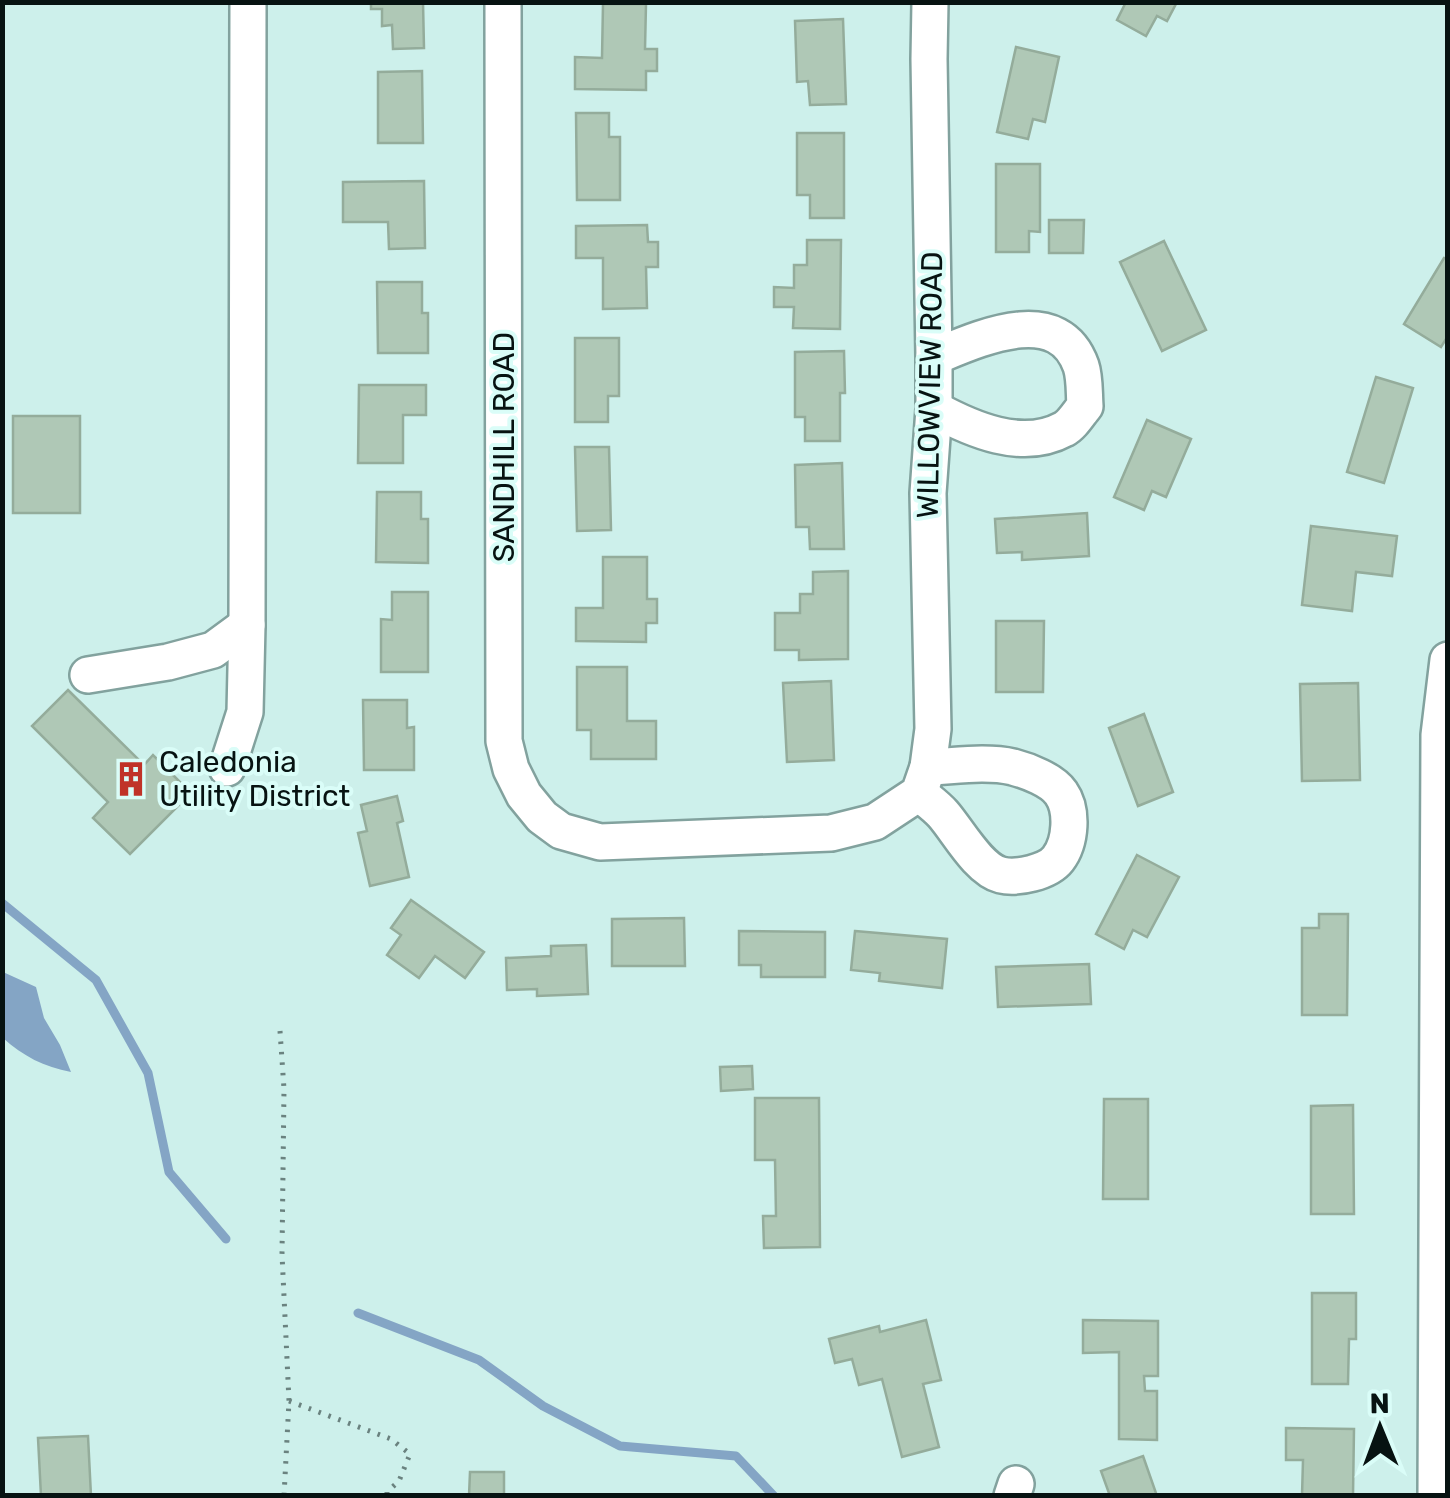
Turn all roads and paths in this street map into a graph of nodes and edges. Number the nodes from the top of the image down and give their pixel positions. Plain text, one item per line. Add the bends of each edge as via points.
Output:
1 (248, 2) edge
2 (504, 2) edge
3 (930, 2) edge
4 (934, 357) junction
5 (934, 409) junction
6 (247, 624) junction
7 (1448, 660) edge
8 (88, 675) dead end
9 (228, 768) dead end
10 (600, 842) joint
11 (280, 1032) dead end
12 (1442, 1325) edge
13 (289, 1402) junction
14 (284, 1496) edge
15 (387, 1496) edge
16 (1436, 1496) edge

1 - 6 street
2 - 10 street, SANDHILL ROAD via 504,741 510,769 542,817
3 - 4 street, WILLOWVIEW ROAD
4 - 5 street, WILLOWVIEW ROAD
4 - 5 street via 1023,328 1054,334 1072,348 1082,370 1084,406 1066,429 1038,438 968,428
5 - 10 street, WILLOWVIEW ROAD via 928,493 932,729 924,780 875,822 831,833
6 - 8 street via 213,650
6 - 9 street via 244,712
7 - 12 street via 1439,735
11 - 13 path
12 - 16 street
13 - 14 path
13 - 15 path via 391,1439 410,1454

